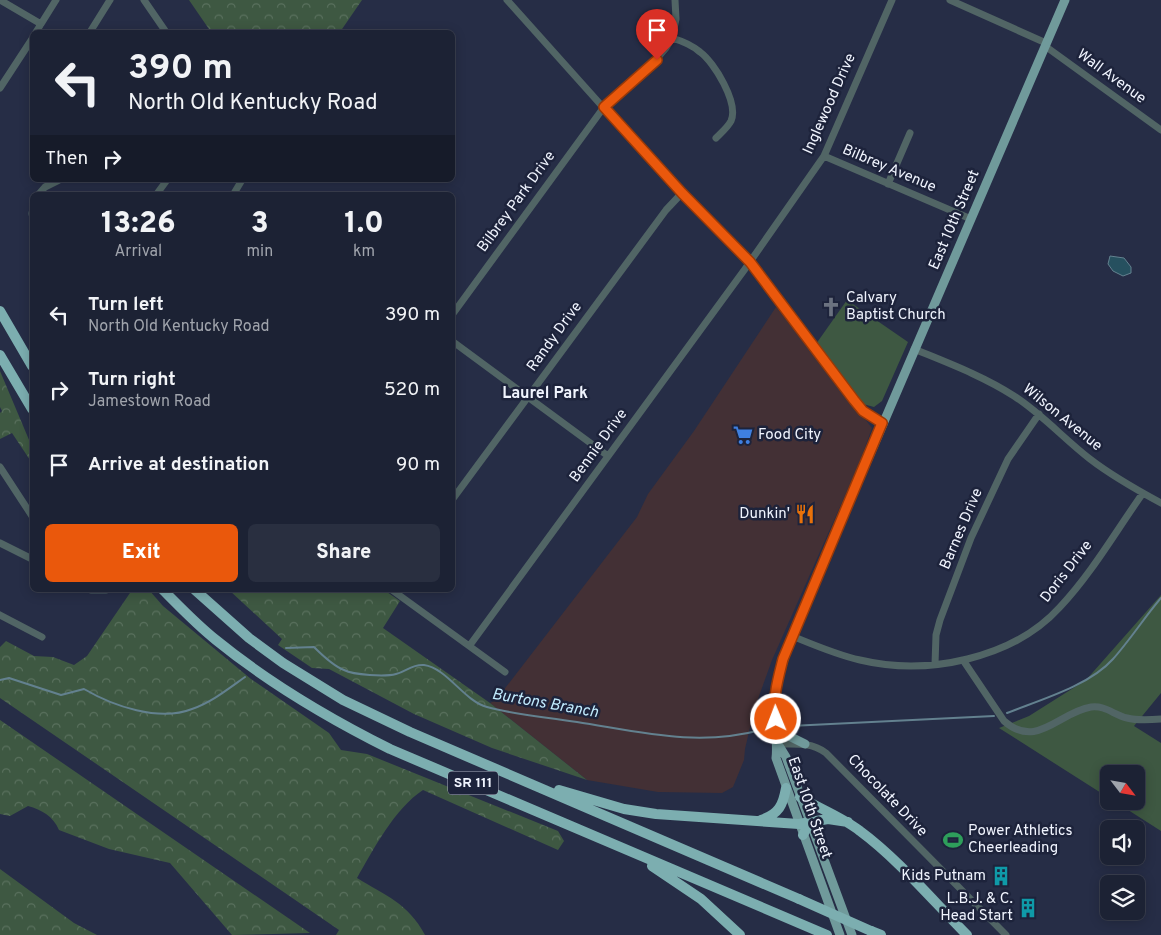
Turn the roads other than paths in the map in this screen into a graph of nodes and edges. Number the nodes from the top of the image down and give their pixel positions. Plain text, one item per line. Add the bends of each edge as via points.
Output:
1 (0, 0) edge
2 (56, 0) edge
3 (110, 0) edge
4 (144, 0) edge
5 (507, 0) edge
6 (674, 0) edge
7 (892, 0) edge
8 (950, 0) edge
9 (1065, 0) edge
10 (41, 24) junction
11 (37, 30) edge
12 (91, 30) edge
13 (165, 30) edge
14 (672, 38) junction
15 (30, 41) edge
16 (1045, 45) junction
17 (0, 88) edge
18 (604, 107) junction
19 (1161, 130) edge
20 (910, 133) dead end
21 (716, 138) dead end
22 (824, 156) junction
23 (55, 182) edge
24 (888, 184) junction
25 (41, 192) edge
26 (682, 193) junction
27 (971, 219) junction
28 (750, 262) junction
29 (0, 311) edge
30 (455, 311) edge
31 (455, 343) edge
32 (914, 349) junction
33 (0, 355) edge
34 (30, 363) edge
35 (529, 396) junction
36 (30, 407) edge
37 (1039, 414) junction
38 (882, 423) junction
39 (608, 456) junction
40 (0, 467) edge
41 (1142, 493) junction
42 (455, 496) edge
43 (1161, 503) edge
44 (30, 513) edge
45 (0, 542) edge
46 (30, 558) edge
47 (165, 592) edge
48 (197, 592) edge
49 (395, 592) edge
50 (0, 615) edge
51 (792, 636) junction
52 (42, 637) dead end
53 (470, 645) junction
54 (962, 660) junction
55 (935, 664) junction
56 (505, 672) dead end
57 (774, 710) junction
58 (1161, 719) edge
59 (778, 744) junction
60 (805, 744) junction
61 (504, 772) junction
62 (786, 788) junction
63 (800, 797) junction
64 (561, 821) junction
65 (759, 821) junction
66 (848, 822) junction
67 (805, 823) junction
68 (804, 836) joint
69 (839, 933) edge
70 (740, 935) edge
71 (827, 935) edge
72 (852, 935) edge
73 (881, 935) edge
74 (967, 935) edge
75 (1006, 935) edge

1 - 10 street
2 - 10 street
3 - 12 street
4 - 13 street
5 - 18 street
6 - 14 street via 676,19
7 - 22 street, Inglewood Drive
8 - 16 street, Wall Avenue
9 - 16 main road, East 10th Street
10 - 11 street
14 - 18 street, Bilbrey Park Drive via 647,70
14 - 21 street via 701,52 714,65 723,84 733,114 731,122
15 - 17 street
16 - 19 street, Wall Avenue
16 - 27 main road, East 10th Street
18 - 26 street
18 - 30 street, Bilbrey Park Drive
20 - 24 street
22 - 24 street, Bilbrey Avenue
22 - 28 street, Inglewood Drive
23 - 25 street
24 - 27 street, Bilbrey Avenue
26 - 28 street
26 - 35 street, Randy Drive via 666,210
27 - 32 main road, East 10th Street
28 - 38 street via 863,411
28 - 39 street, Bennie Drive
29 - 34 highway
31 - 35 street
32 - 37 street, Wilson Avenue via 999,387
32 - 38 main road, East 10th Street
33 - 36 highway
35 - 39 street
35 - 42 street, Randy Drive
37 - 41 street, Wilson Avenue via 1089,458
37 - 55 street, Barnes Drive via 1008,459 971,538 940,620
38 - 51 main road, East 10th Street
39 - 53 street, Bennie Drive
40 - 44 street
41 - 43 street, Wilson Avenue
41 - 54 street, Doris Drive via 1059,608 1038,627 1019,638
45 - 46 street
47 - 64 highway, SR 111 via 214,638 305,704 390,749
48 - 61 highway, SR 111 via 249,638 343,700
49 - 53 street
50 - 52 street
51 - 55 street, Doris Drive via 860,660 894,665
51 - 57 main road, East 10th Street via 777,684
53 - 56 street
54 - 55 street, Doris Drive
54 - 58 street via 1004,721 1022,732 1043,730 1076,711 1090,707 1102,707 1127,718
57 - 59 main road, East 10th Street
57 - 60 main road via 787,735
59 - 60 street, Chocolate Drive
59 - 62 main road, East 10th Street via 776,758
59 - 63 main road
60 - 75 street, Chocolate Drive via 826,753
61 - 65 highway via 624,809
61 - 73 highway, SR 111, bridge
62 - 65 highway via 783,804 776,814
62 - 67 main road, East 10th Street
63 - 66 highway
63 - 67 main road
64 - 70 highway via 630,854 680,883
64 - 71 highway, SR 111
65 - 67 highway
66 - 67 highway via 828,819
66 - 74 highway via 874,842
67 - 68 highway
67 - 72 main road, East 10th Street
68 - 69 main road, East 10th Street

